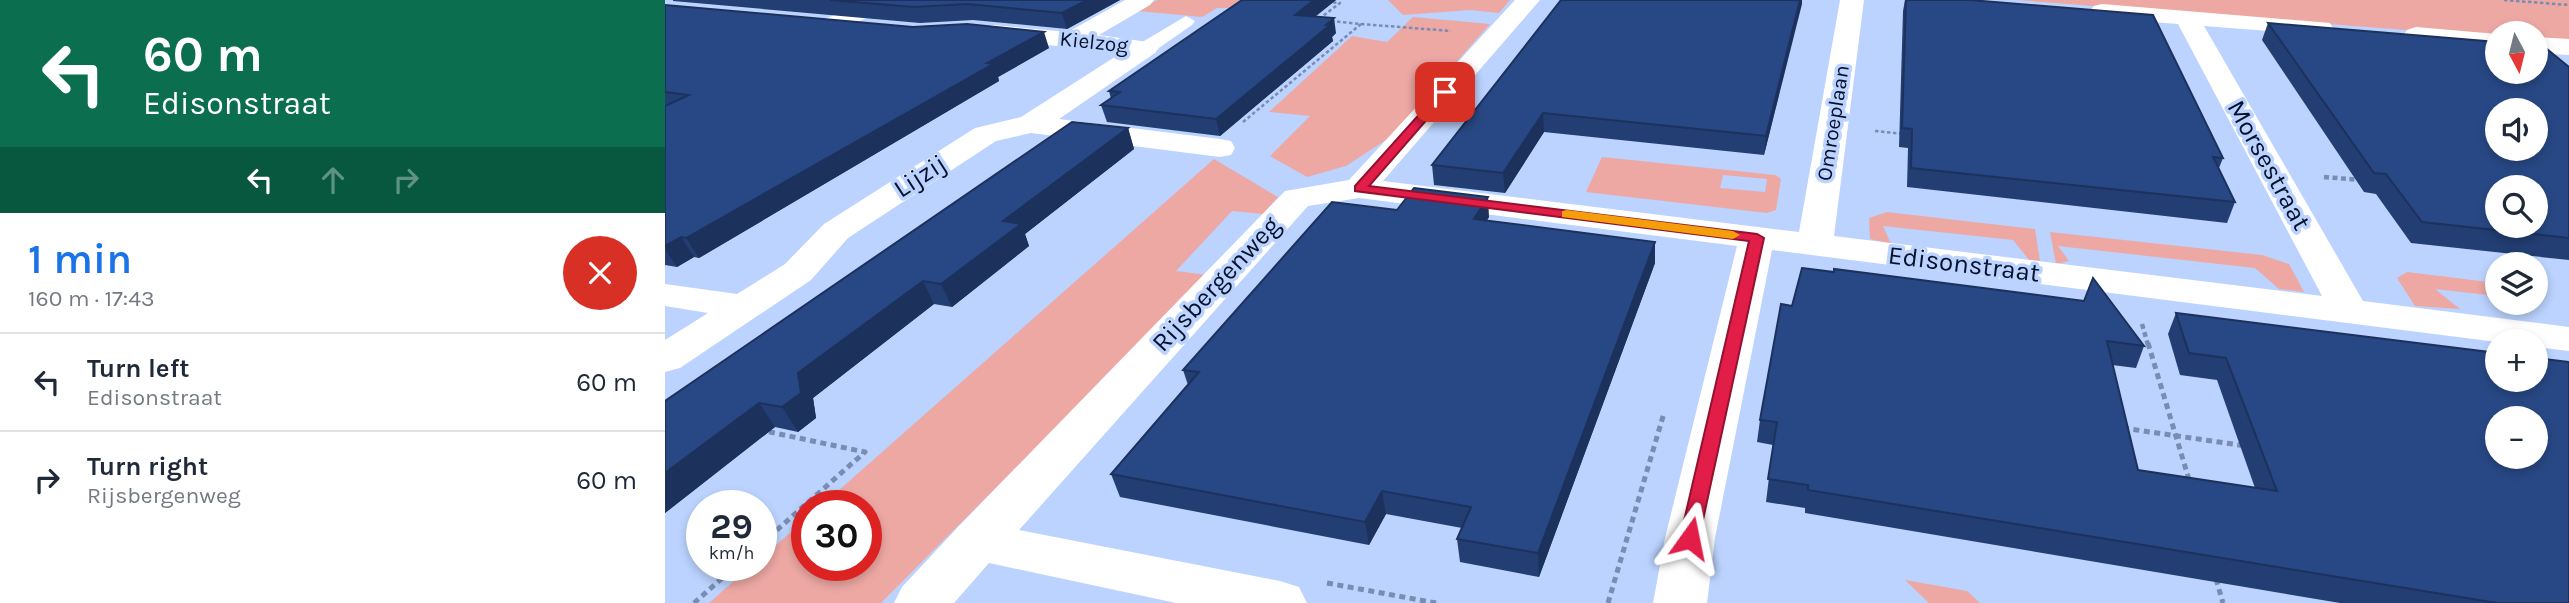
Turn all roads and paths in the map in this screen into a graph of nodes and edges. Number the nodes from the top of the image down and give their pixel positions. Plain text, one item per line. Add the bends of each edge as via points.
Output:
1 (886, 0) edge
2 (1142, 0) edge
3 (1528, 0) edge
4 (1851, 0) edge
5 (2504, 0) edge
6 (2512, 0) edge
7 (1320, 1) edge
8 (2569, 5) edge
9 (2080, 9) edge
10 (2187, 18) junction
11 (1186, 21) dead end
12 (804, 22) edge
13 (1361, 24) junction
14 (832, 25) junction
15 (882, 30) edge
16 (973, 30) edge
17 (2349, 30) edge
18 (2389, 33) edge
19 (1496, 34) junction
20 (1073, 40) junction
21 (2485, 41) edge
22 (2548, 46) edge
23 (2569, 47) edge
24 (1146, 48) junction
25 (1031, 124) junction
26 (1832, 126) junction
27 (1915, 135) edge
28 (1216, 148) joint
29 (2272, 172) junction
30 (2365, 181) edge
31 (1359, 188) junction
32 (1757, 238) junction
33 (1815, 246) junction
34 (665, 295) edge
35 (743, 307) junction
36 (2139, 312) dead end
37 (2350, 313) junction
38 (2569, 339) edge
39 (665, 359) edge
40 (1667, 405) dead end
41 (2109, 426) edge
42 (758, 430) dead end
43 (2177, 436) junction
44 (2258, 448) edge
45 (2191, 487) edge
46 (777, 530) edge
47 (976, 541) junction
48 (2216, 577) edge
49 (719, 581) edge
50 (1297, 592) edge
51 (694, 603) edge
52 (921, 603) edge
53 (1436, 603) edge
54 (1608, 603) edge
55 (1680, 603) edge
56 (2223, 603) edge

1 - 14 street
2 - 20 street
3 - 19 street
4 - 26 street, Omroeplaan
5 - 6 path
6 - 8 path
7 - 13 path via 1340,3 1318,20
9 - 10 street
10 - 17 street
10 - 29 street, Morsestraat
11 - 24 lane, Kielzog
12 - 14 street
13 - 19 path
13 - 28 path
14 - 15 street
16 - 20 street, Kielzog
18 - 21 street
19 - 31 street
20 - 24 street, Kielzog
22 - 23 street
24 - 25 street, Kielzog
25 - 28 street, Lijzij
25 - 35 street, Lijzij via 985,134 837,231 798,272
26 - 27 path
26 - 33 street, Omroeplaan
29 - 30 path
29 - 37 street, Morsestraat
31 - 32 street, Edisonstraat
31 - 47 street, Rijsbergenweg via 1297,198
32 - 33 street, Edisonstraat
32 - 55 street via 1690,538
33 - 37 street, Edisonstraat
34 - 35 street
35 - 39 street, Lijzij
36 - 43 path
37 - 38 street, Edisonstraat
40 - 54 path
41 - 43 path
42 - 46 path via 865,452
43 - 44 path
43 - 45 path
47 - 50 street
47 - 52 street, Rijsbergenweg
48 - 56 path
49 - 51 path
50 - 53 path

